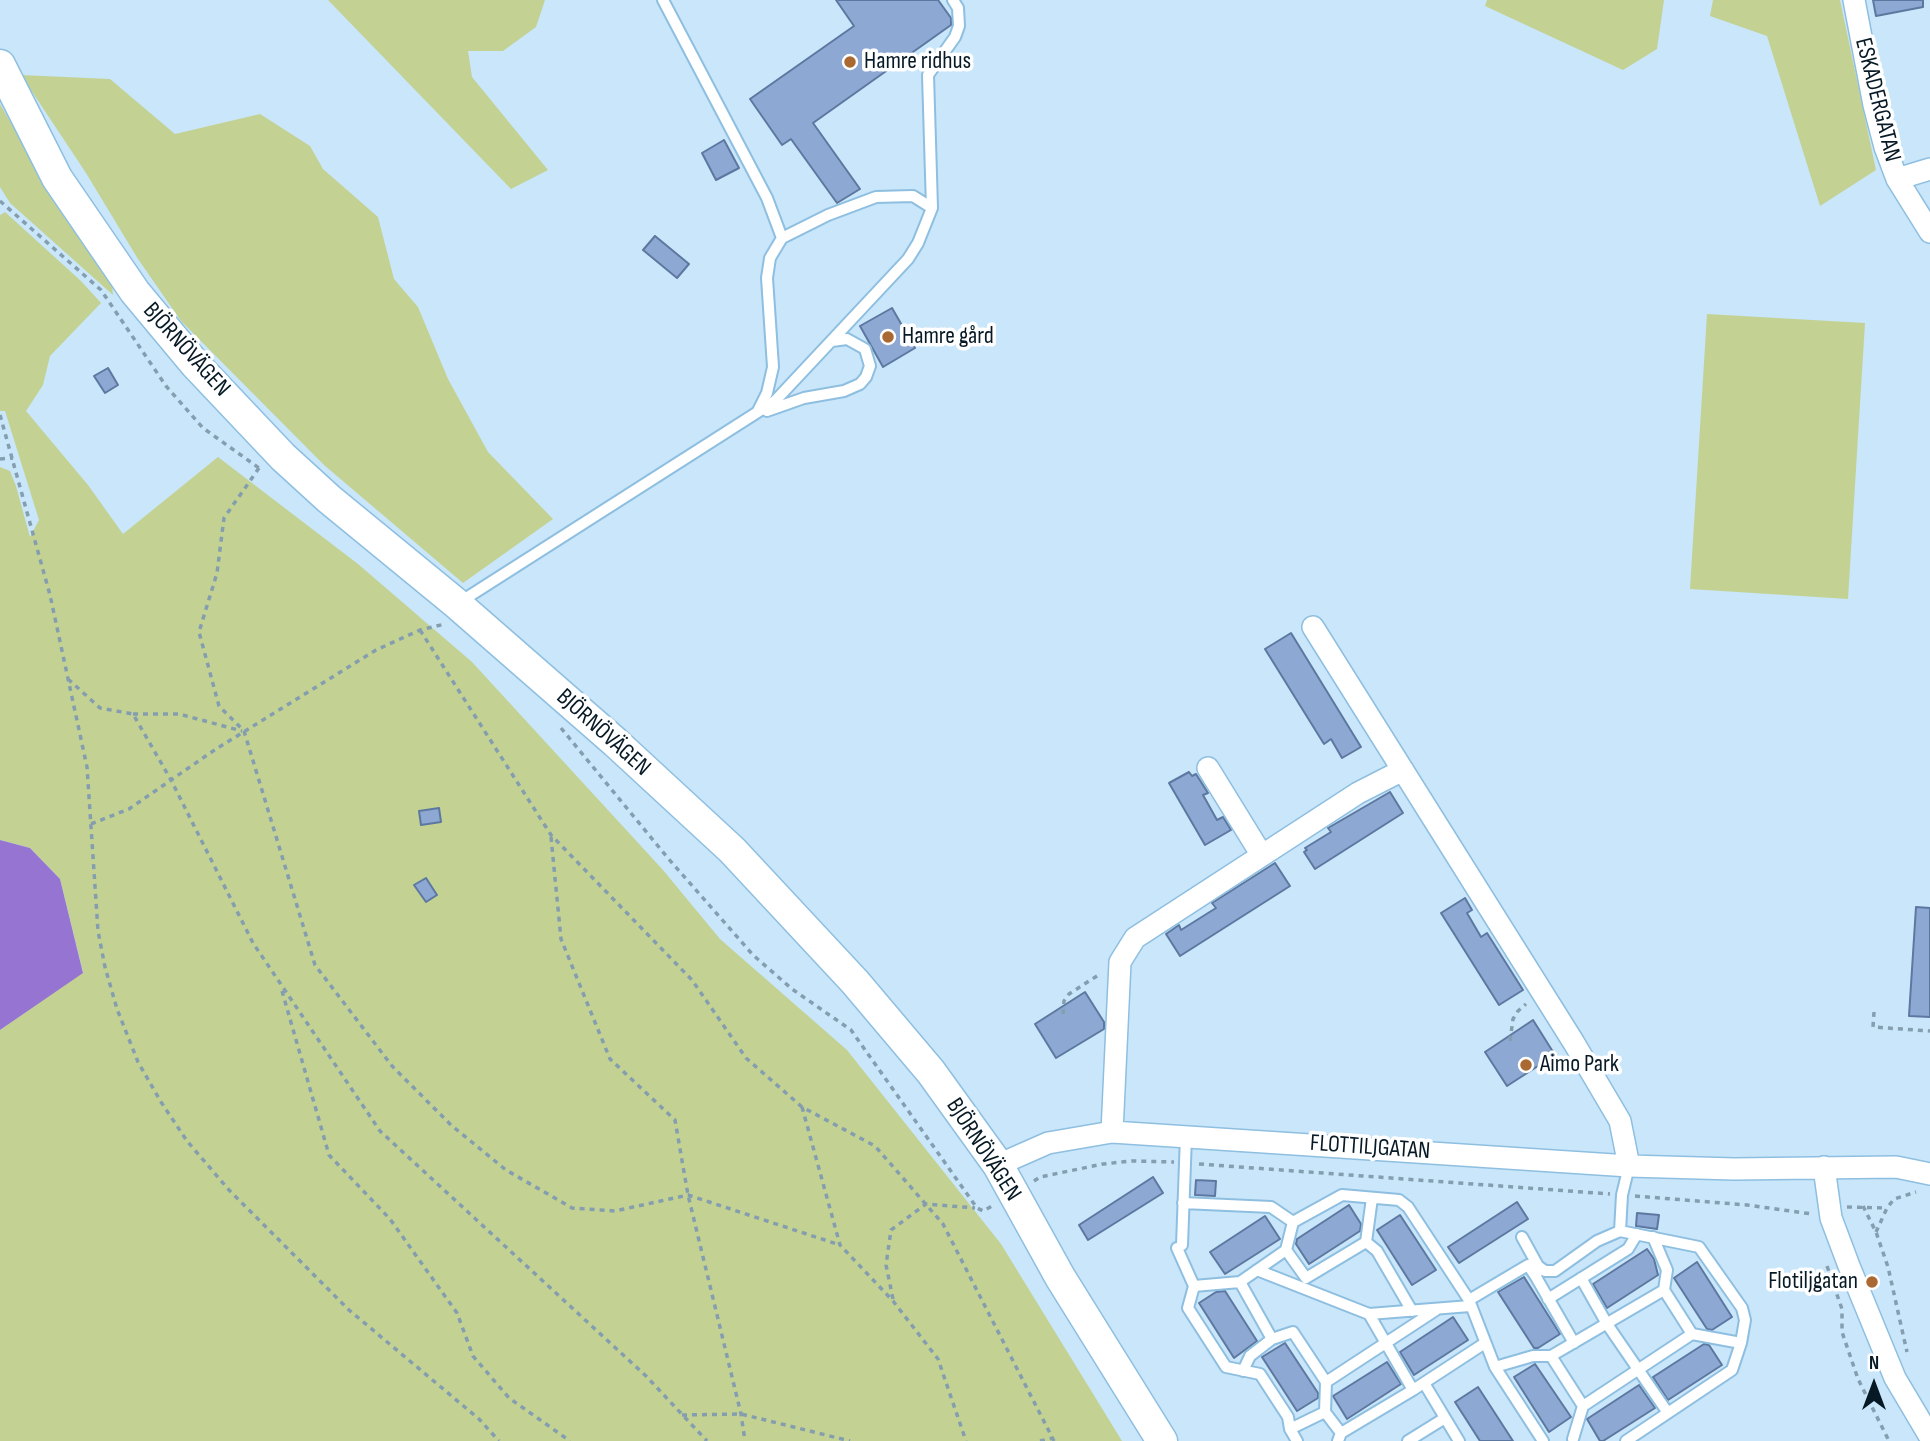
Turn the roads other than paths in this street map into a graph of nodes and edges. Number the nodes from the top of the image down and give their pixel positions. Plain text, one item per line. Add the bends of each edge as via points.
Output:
1 (663, 0) edge
2 (953, 0) edge
3 (1854, 0) edge
4 (0, 65) edge
5 (1930, 169) edge
6 (1897, 178) junction
7 (932, 208) junction
8 (1930, 232) edge
9 (782, 238) junction
10 (832, 341) junction
11 (756, 415) junction
12 (450, 614) junction
13 (1313, 627) dead end
14 (1208, 768) dead end
15 (1402, 770) junction
16 (1261, 854) junction
17 (1112, 1132) junction
18 (1186, 1136) junction
19 (998, 1165) junction
20 (1629, 1166) junction
21 (1824, 1167) junction
22 (1924, 1183) edge
23 (1372, 1198) junction
24 (1183, 1203) junction
25 (1293, 1222) junction
26 (1619, 1231) junction
27 (1637, 1234) junction
28 (1522, 1237) dead end
29 (1653, 1237) junction
30 (1366, 1242) junction
31 (1286, 1250) junction
32 (1257, 1270) junction
33 (1537, 1272) junction
34 (1581, 1279) junction
35 (1240, 1282) junction
36 (1304, 1283) junction
37 (1194, 1286) junction
38 (1664, 1290) junction
39 (1548, 1298) junction
40 (1469, 1303) junction
41 (1439, 1308) junction
42 (1412, 1311) junction
43 (1369, 1314) junction
44 (1607, 1324) junction
45 (1692, 1334) junction
46 (1272, 1339) junction
47 (1485, 1343) junction
48 (1574, 1343) junction
49 (1741, 1343) junction
50 (1385, 1344) junction
51 (1551, 1356) junction
52 (1495, 1367) junction
53 (1243, 1371) junction
54 (1638, 1371) junction
55 (1326, 1382) junction
56 (1424, 1383) junction
57 (1413, 1390) junction
58 (1583, 1405) junction
59 (1325, 1412) junction
60 (1668, 1413) junction
61 (1445, 1418) junction
62 (1290, 1429) junction
63 (1340, 1437) edge
64 (1930, 1437) edge
65 (1571, 1440) edge
66 (1162, 1441) edge
67 (1297, 1441) edge
68 (1408, 1441) edge
69 (1460, 1441) edge
70 (1543, 1441) edge
71 (1626, 1441) edge

1 - 9 lane via 767,198
2 - 7 lane via 960,26 928,75
3 - 6 street, ESKADERGATAN via 1874,105
4 - 12 main road, BJÖRNÖVÄGEN via 57,178 155,318 284,457
5 - 6 street
6 - 8 street, ESKADERGATAN
7 - 9 lane via 913,196 876,197
7 - 10 lane via 908,259
9 - 11 lane via 770,258 767,278 773,367
10 - 11 lane
10 - 11 lane via 847,339 865,349 870,366 860,384
11 - 12 lane
12 - 19 main road, BJÖRNÖVÄGEN via 615,742 766,884 931,1072
13 - 15 street
14 - 16 street
15 - 16 street
15 - 20 street via 1619,1121
16 - 17 street via 1135,938 1120,962
17 - 18 street, FLOTTILJGATAN
17 - 19 street, FLOTTILJGATAN via 1048,1143
18 - 20 street, FLOTTILJGATAN
18 - 24 lane
19 - 66 main road, BJÖRNÖVÄGEN via 1060,1277
20 - 21 street, FLOTTILJGATAN
20 - 26 lane
21 - 22 street, FLOTTILJGATAN via 1896,1167
21 - 64 street via 1830,1210 1849,1266 1895,1378
23 - 25 lane via 1342,1195
23 - 30 lane
23 - 40 lane via 1399,1200 1409,1207
24 - 25 lane via 1271,1207
24 - 37 lane via 1179,1246
25 - 31 lane
26 - 27 lane
26 - 33 lane via 1555,1270
27 - 29 lane
27 - 34 lane via 1628,1249
28 - 33 lane
29 - 38 lane via 1667,1270
29 - 49 lane via 1699,1247 1742,1308
30 - 36 lane
30 - 42 lane via 1377,1251
31 - 32 lane
31 - 36 lane
32 - 35 lane
32 - 36 lane
33 - 39 lane
33 - 40 lane via 1528,1265
34 - 39 lane
34 - 44 lane
35 - 37 lane
35 - 46 lane
36 - 43 lane
37 - 53 lane via 1188,1308 1226,1367
38 - 44 lane
38 - 45 lane
39 - 48 lane
40 - 41 lane
40 - 47 lane
41 - 42 lane
41 - 50 lane
42 - 43 lane
43 - 50 lane
44 - 48 lane
44 - 54 lane
45 - 49 lane
45 - 54 lane
46 - 53 lane via 1250,1356
46 - 55 lane via 1293,1332
47 - 52 lane
47 - 56 lane
48 - 51 lane
49 - 60 lane via 1732,1370
50 - 55 lane
50 - 57 lane
51 - 52 lane
51 - 58 lane
52 - 70 lane
53 - 62 lane via 1260,1374 1288,1417
54 - 58 lane
54 - 60 lane
55 - 59 lane
56 - 57 lane
56 - 61 lane
57 - 63 lane
58 - 65 lane
59 - 62 lane
59 - 63 lane
60 - 71 lane
61 - 68 lane
61 - 69 lane
62 - 67 lane

